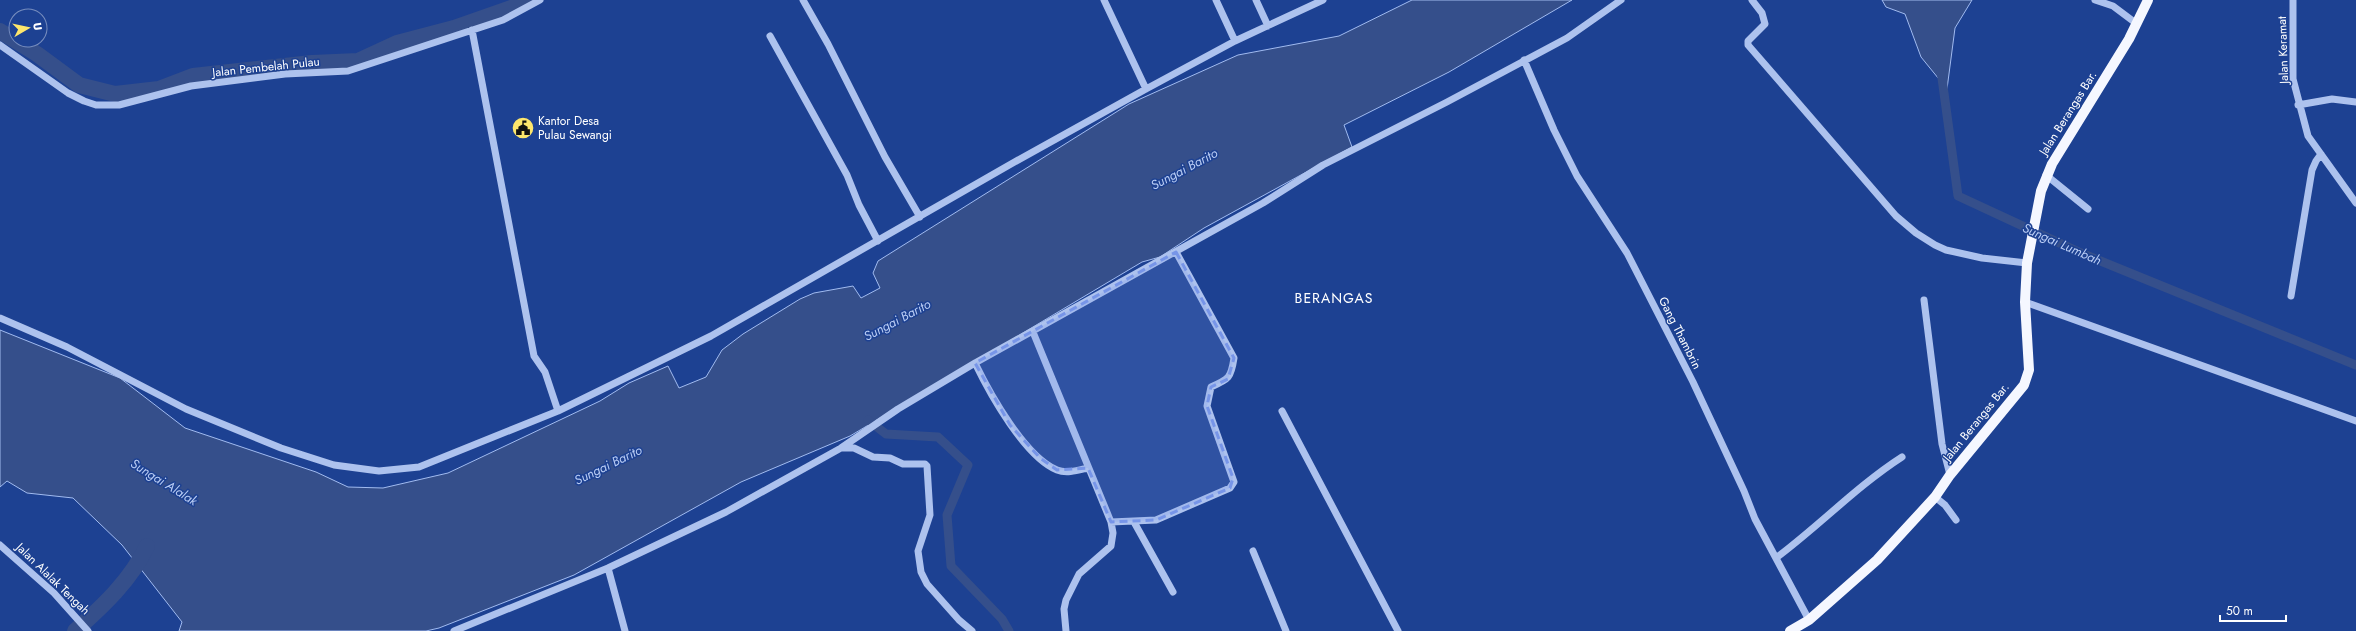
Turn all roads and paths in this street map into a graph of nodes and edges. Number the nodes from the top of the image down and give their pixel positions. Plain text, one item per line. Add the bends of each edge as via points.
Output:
1 (540, 0) edge
2 (803, 0) edge
3 (1104, 0) edge
4 (1216, 0) edge
5 (1256, 0) edge
6 (1323, 0) edge
7 (1621, 0) edge
8 (1752, 0) edge
9 (2095, 0) edge
10 (2148, 0) edge
11 (2293, 0) edge
12 (2137, 24) junction
13 (1268, 26) junction
14 (472, 30) junction
15 (770, 36) dead end
16 (1235, 41) junction
17 (0, 45) edge
18 (1524, 60) junction
19 (1146, 89) junction
20 (2356, 102) edge
21 (2298, 105) junction
22 (2322, 154) junction
23 (2046, 175) junction
24 (2356, 203) edge
25 (2088, 209) dead end
26 (920, 217) junction
27 (878, 241) junction
28 (1176, 252) junction
29 (2027, 261) junction
30 (2291, 296) dead end
31 (1924, 300) dead end
32 (2025, 302) junction
33 (0, 318) edge
34 (1033, 332) junction
35 (975, 363) junction
36 (558, 411) junction
37 (1282, 411) dead end
38 (2356, 421) edge
39 (843, 446) junction
40 (1902, 457) dead end
41 (1088, 468) junction
42 (1950, 475) junction
43 (1935, 497) junction
44 (1956, 520) dead end
45 (1111, 522) junction
46 (1134, 522) junction
47 (0, 545) edge
48 (1253, 551) dead end
49 (1776, 558) junction
50 (608, 568) junction
51 (1173, 592) dead end
52 (1808, 620) junction
53 (85, 626) edge
54 (456, 631) edge
55 (625, 631) edge
56 (972, 631) edge
57 (1066, 631) edge
58 (1286, 631) edge
59 (1398, 631) edge
60 (1790, 631) edge

1 - 14 street, Jalan Pembelah Pulau via 503,20
2 - 26 street via 828,44 884,157
3 - 19 street
4 - 16 street
5 - 13 street
6 - 13 street
7 - 18 street via 1567,38
8 - 29 street via 1764,17 1765,24 1748,41 1748,45 1896,216 1935,245 1946,250 1982,258
9 - 12 street via 2113,6
10 - 12 main road, Jalan Berangas Bar.
11 - 21 street, Jalan Keramat via 2293,79
12 - 23 main road, Jalan Berangas Bar.
13 - 16 street
14 - 17 street, Jalan Pembelah Pulau via 348,71 285,74 191,86 143,100 101,106 92,105 68,93
14 - 36 street via 534,356 545,372
15 - 27 street via 847,175
16 - 19 street
18 - 28 street via 1324,166
18 - 49 street, Gang Thambrin via 1577,176 1627,254 1693,382 1755,519
19 - 26 street
20 - 21 street via 2332,99
21 - 22 street, Jalan Keramat via 2308,136
22 - 24 street, Jalan Keramat
22 - 30 street via 2312,170
23 - 25 street
23 - 29 main road, Jalan Berangas Bar.
26 - 27 street
27 - 36 street via 711,336
28 - 34 street
28 - 46 street via 1234,358 1228,378 1212,388 1207,406 1234,482 1230,488 1156,520
29 - 32 main road, Jalan Berangas Bar.
31 - 42 street via 1942,444
32 - 38 street
32 - 42 main road, Jalan Berangas Bar. via 2029,370 2024,385
33 - 36 street via 67,347 186,409 281,448 334,465 379,471 419,467
34 - 35 street
34 - 41 street
35 - 39 street
35 - 41 street via 990,394 1010,425 1040,458 1063,472
37 - 59 street
39 - 50 street via 726,512
39 - 56 street via 873,457 927,466 930,515 918,551 922,572 927,584
40 - 49 street via 1879,472
41 - 45 street
42 - 43 main road, Jalan Berangas Bar.
43 - 44 street
43 - 52 main road, Jalan Berangas Bar. via 1877,560
45 - 46 street
45 - 57 street via 1111,546 1079,574 1066,600
46 - 51 street
47 - 53 street, Jalan Alalak Tengah via 54,593
48 - 58 street
49 - 52 street, Gang Thambrin
50 - 54 street
50 - 55 street
52 - 60 main road, Jalan Berangas Bar.

